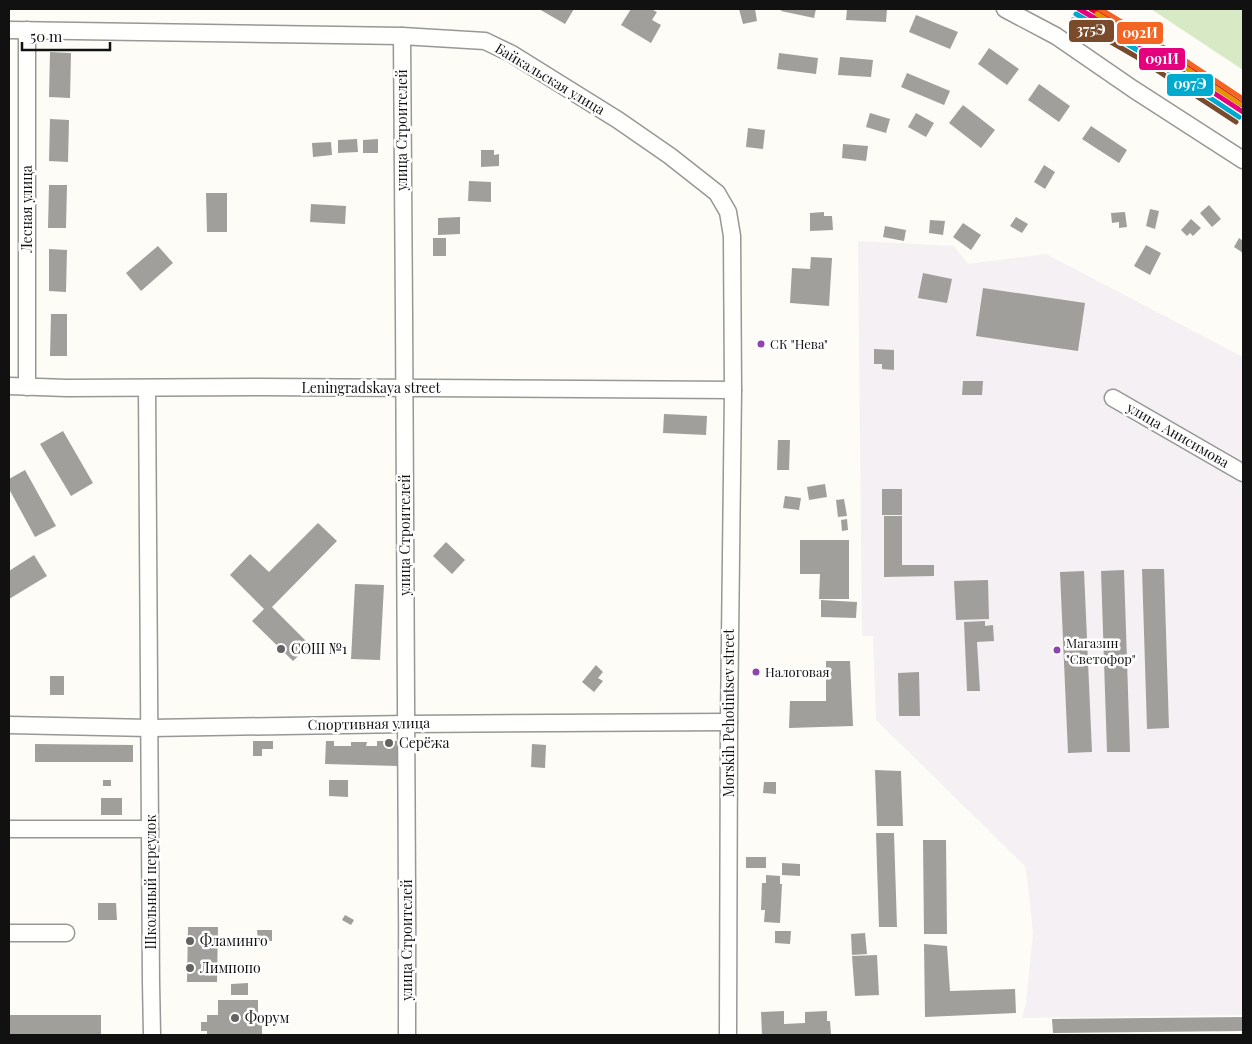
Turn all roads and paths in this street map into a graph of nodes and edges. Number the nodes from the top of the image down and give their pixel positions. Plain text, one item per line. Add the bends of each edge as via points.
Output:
1 (1005, 9) edge
2 (9, 30) edge
3 (27, 30) junction
4 (402, 36) junction
5 (1243, 160) edge
6 (9, 386) edge
7 (27, 387) junction
8 (147, 388) junction
9 (404, 388) junction
10 (733, 390) junction
11 (1113, 398) dead end
12 (1243, 473) edge
13 (728, 722) junction
14 (406, 724) junction
15 (9, 726) edge
16 (150, 728) junction
17 (9, 829) edge
18 (150, 829) junction
19 (9, 933) edge
20 (66, 933) dead end
21 (152, 1035) edge
22 (407, 1035) edge
23 (728, 1035) edge

1 - 5 street via 1056,36
2 - 3 street, Байкальская улица
3 - 4 street, Байкальская улица
3 - 7 street, Лесная улица
4 - 9 street, улица Строителей
4 - 10 street, Байкальская улица via 486,41 625,125 717,193 728,212 732,236
6 - 7 street, Leningradskaya street
7 - 8 street, Leningradskaya street
8 - 9 street, Leningradskaya street
8 - 16 street, Школьный переулок
9 - 10 street, Leningradskaya street
9 - 14 street, улица Строителей
10 - 13 street, Morskih Pehotintsev street
11 - 12 street, улица Анисимова
13 - 14 street, Спортивная улица
13 - 23 street, Morskih Pehotintsev street
14 - 16 street, Спортивная улица
14 - 22 street, улица Строителей
15 - 16 street, Спортивная улица
16 - 18 street, Школьный переулок
17 - 18 street
18 - 21 street, Школьный переулок
19 - 20 street

